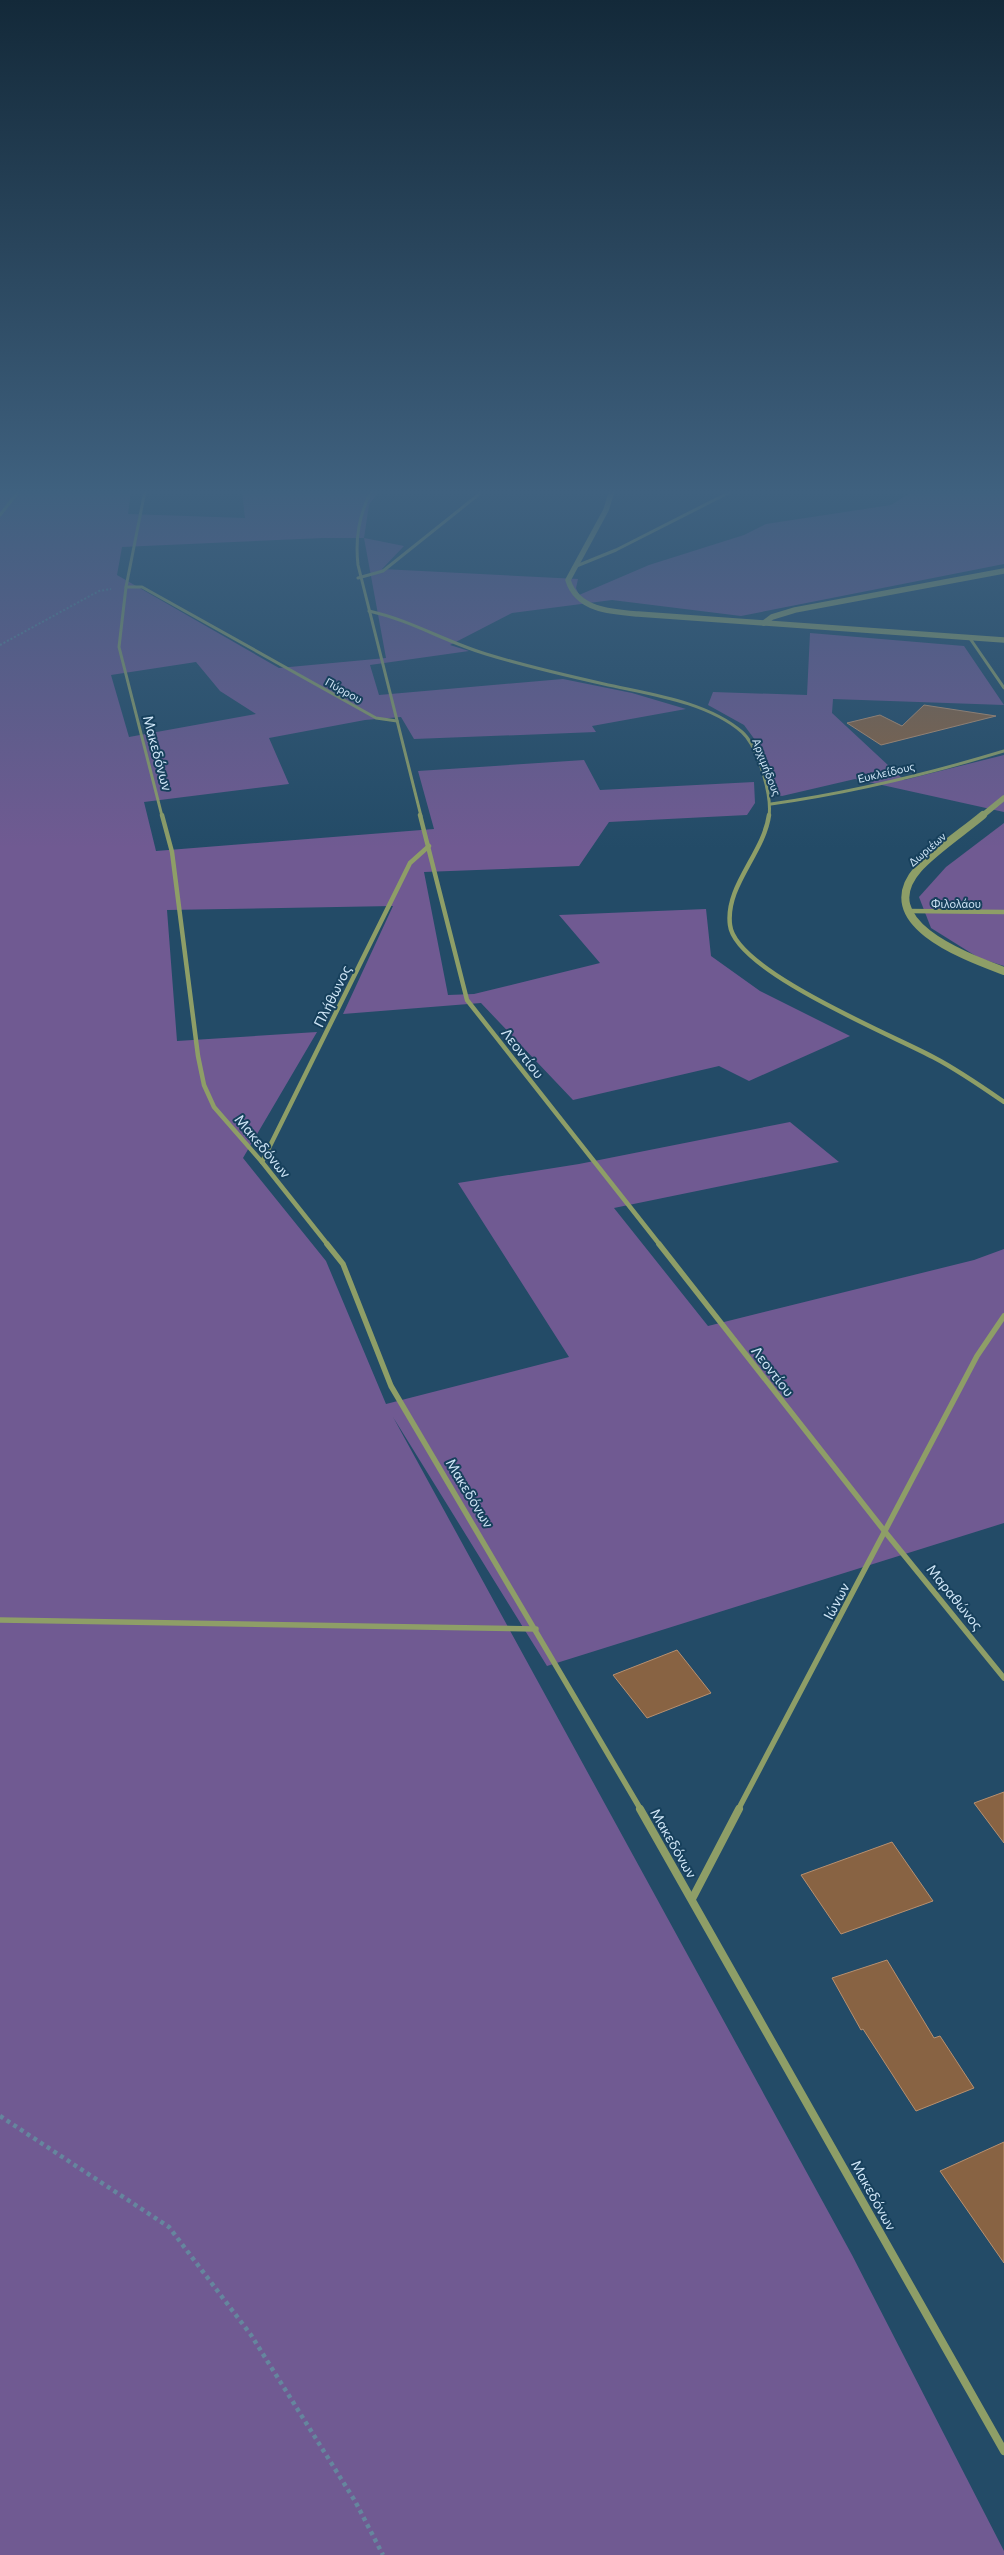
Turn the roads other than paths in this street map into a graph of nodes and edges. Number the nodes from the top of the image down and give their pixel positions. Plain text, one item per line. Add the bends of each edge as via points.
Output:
1 (123, 610) edge
2 (184, 610) edge
3 (614, 610) edge
4 (794, 610) edge
5 (369, 611) joint
6 (764, 623) junction
7 (969, 637) junction
8 (1004, 640) edge
9 (1004, 688) edge
10 (396, 721) junction
11 (1004, 750) edge
12 (1004, 798) edge
13 (772, 804) junction
14 (429, 846) junction
15 (908, 911) junction
16 (1004, 912) edge
17 (1004, 971) edge
18 (1004, 1102) edge
19 (262, 1162) junction
20 (1004, 1316) edge
21 (886, 1533) junction
22 (0, 1620) edge
23 (536, 1629) junction
24 (1004, 1678) edge
25 (692, 1899) junction
26 (1004, 2451) edge

1 - 19 street, Μακεδόνων via 119,647 172,852 204,1085 214,1107
2 - 10 street, Πύρρου via 376,718
3 - 6 street
4 - 6 street
5 - 10 street, Λεοντίου
5 - 13 street, Αρχιμήδους via 389,614 453,644 513,663 698,708 744,733 758,761
6 - 7 street
7 - 8 street
7 - 9 street
10 - 14 street, Λεοντίου
11 - 13 street, Ευκλείδους via 825,795
12 - 15 street, Δωριέων via 909,879 905,899
13 - 18 street, Αρχιμήδους via 764,835 730,908 729,926 735,940 750,956 780,977 952,1068
14 - 19 street, Πλήθωνος via 410,862
14 - 21 street, Λεοντίου via 467,1000
15 - 16 street, Φιλολάου
15 - 17 street via 924,932 938,942
19 - 23 street, Μακεδόνων via 343,1264 391,1386
20 - 21 street, Ιώνων via 977,1356
21 - 24 street, Μαραθώνος
21 - 25 street, Ιώνων
22 - 23 street
23 - 25 street, Μακεδόνων
25 - 26 street, Μακεδόνων

